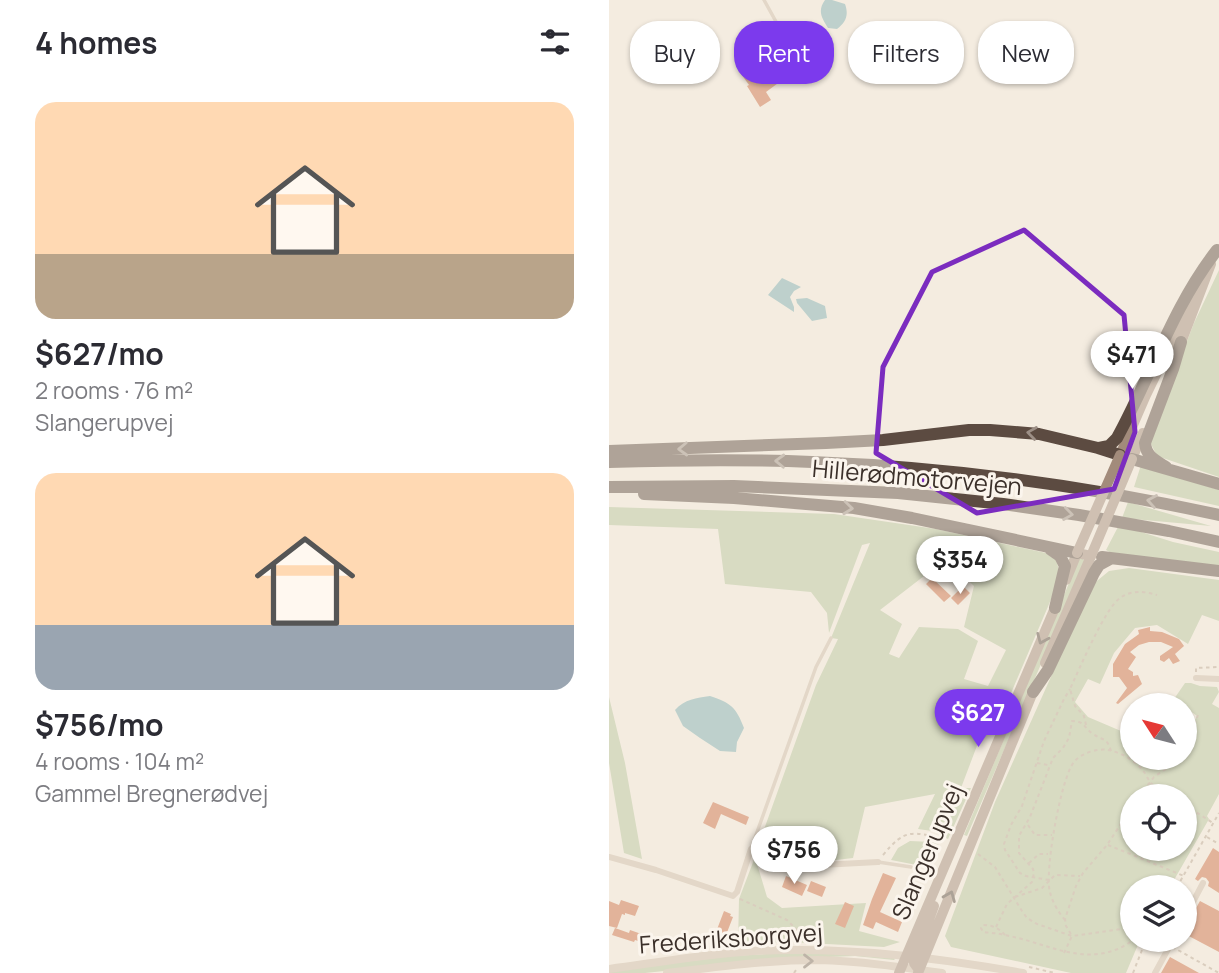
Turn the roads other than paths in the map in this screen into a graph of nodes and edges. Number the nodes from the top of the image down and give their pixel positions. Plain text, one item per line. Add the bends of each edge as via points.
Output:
1 (764, 0) edge
2 (776, 21) edge
3 (1218, 248) edge
4 (1181, 342) junction
5 (1098, 447) junction
6 (609, 451) edge
7 (1126, 457) junction
8 (609, 462) edge
9 (1165, 467) junction
10 (1219, 484) edge
11 (609, 487) edge
12 (1219, 515) edge
13 (1219, 542) edge
14 (1047, 547) junction
15 (1077, 553) junction
16 (1091, 556) junction
17 (1110, 559) junction
18 (1219, 571) edge
19 (1055, 608) junction
20 (831, 638) dead end
21 (1196, 678) road end
22 (1219, 679) edge
23 (1033, 692) junction
24 (751, 849) junction
25 (609, 857) edge
26 (878, 862) joint
27 (911, 867) dead end
28 (1203, 883) dead end
29 (1197, 894) edge
30 (1166, 952) edge
31 (915, 958) junction
32 (609, 969) edge
33 (910, 971) edge
34 (667, 973) edge
35 (941, 973) edge
36 (1023, 973) edge
37 (1155, 973) edge

1 - 2 lane
3 - 4 main road
3 - 5 highway via 1193,284 1117,438 1109,446
3 - 7 main road via 1146,395
4 - 7 main road
4 - 9 highway via 1145,443 1150,456
5 -> 6 highway via 1039,434 990,430 860,441
5 - 7 highway
7 - 9 highway
7 - 15 main road, Slangerupvej, bridge
7 - 16 main road, Slangerupvej, bridge
12 -> 8 highway, Hillerødmotorvejen via 1090,490 898,467 735,460
9 - 10 highway
11 -> 13 highway, Hillerødmotorvejen via 734,486 898,493 1079,515
11 -> 14 highway via 647,495 854,508
14 - 15 highway
14 - 19 highway via 1065,566
15 - 16 main road
15 - 19 main road, Slangerupvej
16 - 17 highway
16 - 23 main road, Slangerupvej
17 - 18 highway
17 - 23 highway via 1099,565 1090,580
19 -> 31 main road, Slangerupvej via 945,867
20 - 24 lane via 816,667
21 - 22 street
31 -> 23 main road, Slangerupvej
24 - 25 street via 733,896
24 - 26 street via 821,864
26 - 27 lane
28 - 29 street
30 - 37 street
31 - 32 street, Frederiksborgvej via 846,950 787,950
31 - 33 main road, Slangerupvej
31 - 33 main road, Slangerupvej
31 - 36 street, Frederiksborgvej
34 -> 33 street, Frederiksborgvej via 791,961 853,962
33 - 35 street, Frederiksborgvej

